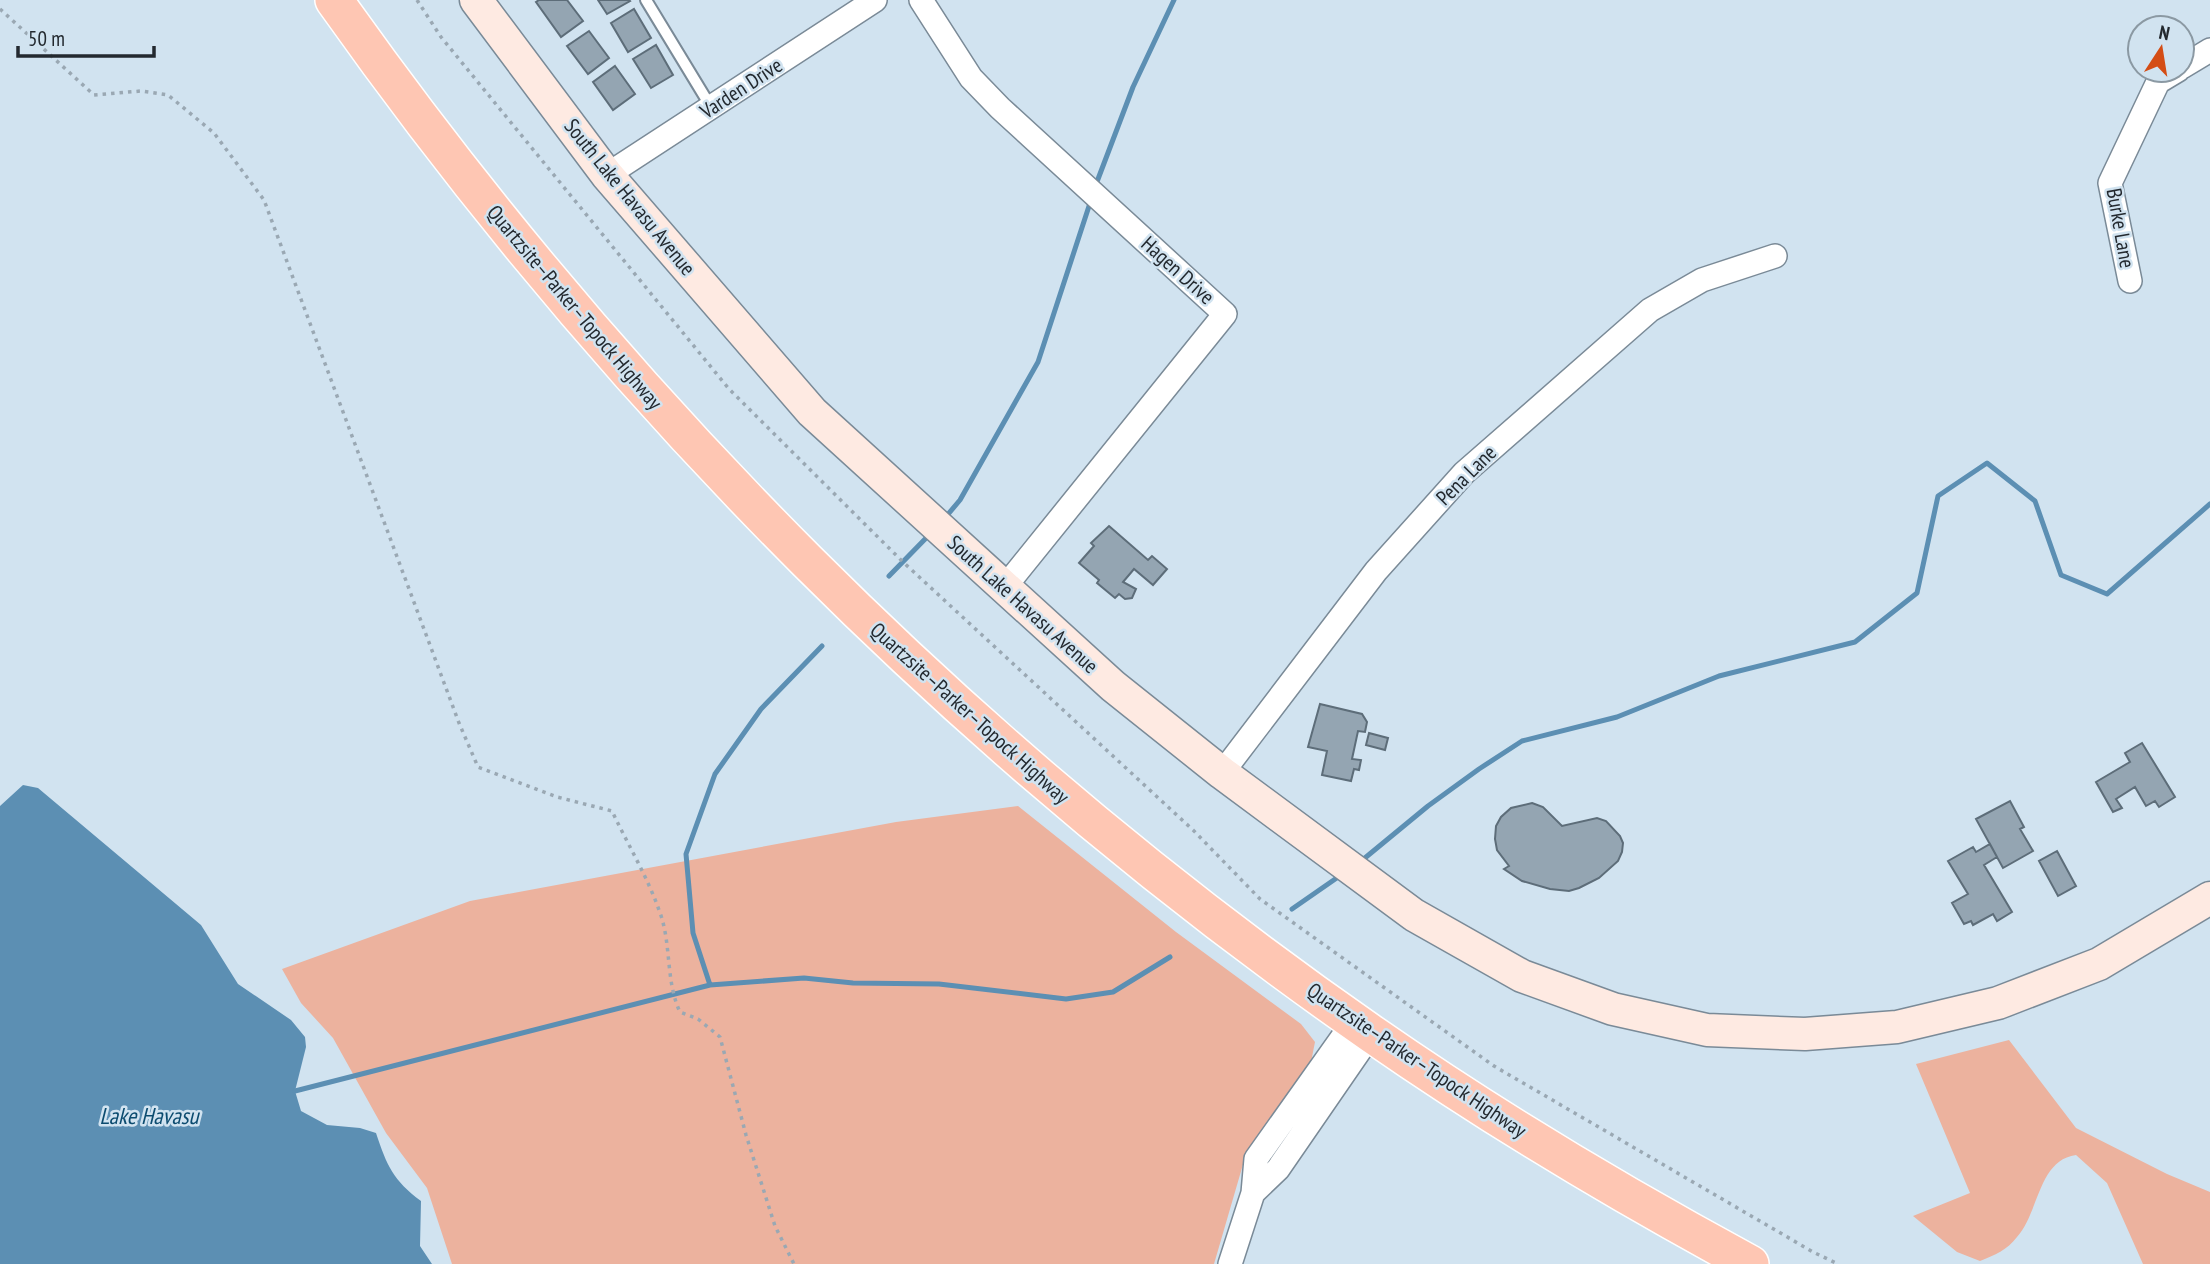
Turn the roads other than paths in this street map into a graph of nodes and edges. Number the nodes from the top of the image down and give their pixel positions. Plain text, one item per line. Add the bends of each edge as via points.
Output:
1 (334, 0) edge
2 (477, 0) edge
3 (646, 0) edge
4 (875, 0) edge
5 (921, 0) edge
6 (2157, 84) edge
7 (711, 107) junction
8 (607, 175) junction
9 (1775, 256) dead end
10 (2130, 281) dead end
11 (1004, 587) junction
12 (1222, 773) junction
13 (2210, 898) edge
14 (1363, 1027) junction
15 (1230, 1264) edge
16 (1750, 1264) edge

1 - 14 highway, Quartzsite–Parker–Topock Highway via 434,137 567,301 778,534 929,679 1087,817 1252,947
2 - 8 main road, South Lake Havasu Avenue
3 - 7 lane
4 - 7 street, Varden Drive
5 - 11 street, Hagen Drive via 971,78 1000,108 1225,314
6 - 10 street, Burke Lane via 2110,183
7 - 8 street, Varden Drive
8 - 11 main road, South Lake Havasu Avenue via 813,412
9 - 12 street, Pena Lane via 1702,280 1650,310 1464,473 1376,571
11 - 12 main road, South Lake Havasu Avenue via 1113,686
12 - 13 main road, South Lake Havasu Avenue via 1415,915 1522,976 1613,1009 1707,1030 1805,1034 1897,1027 1998,1003 2098,964
14 - 15 street via 1278,1169 1254,1193
14 - 16 highway, Quartzsite–Parker–Topock Highway via 1511,1125

